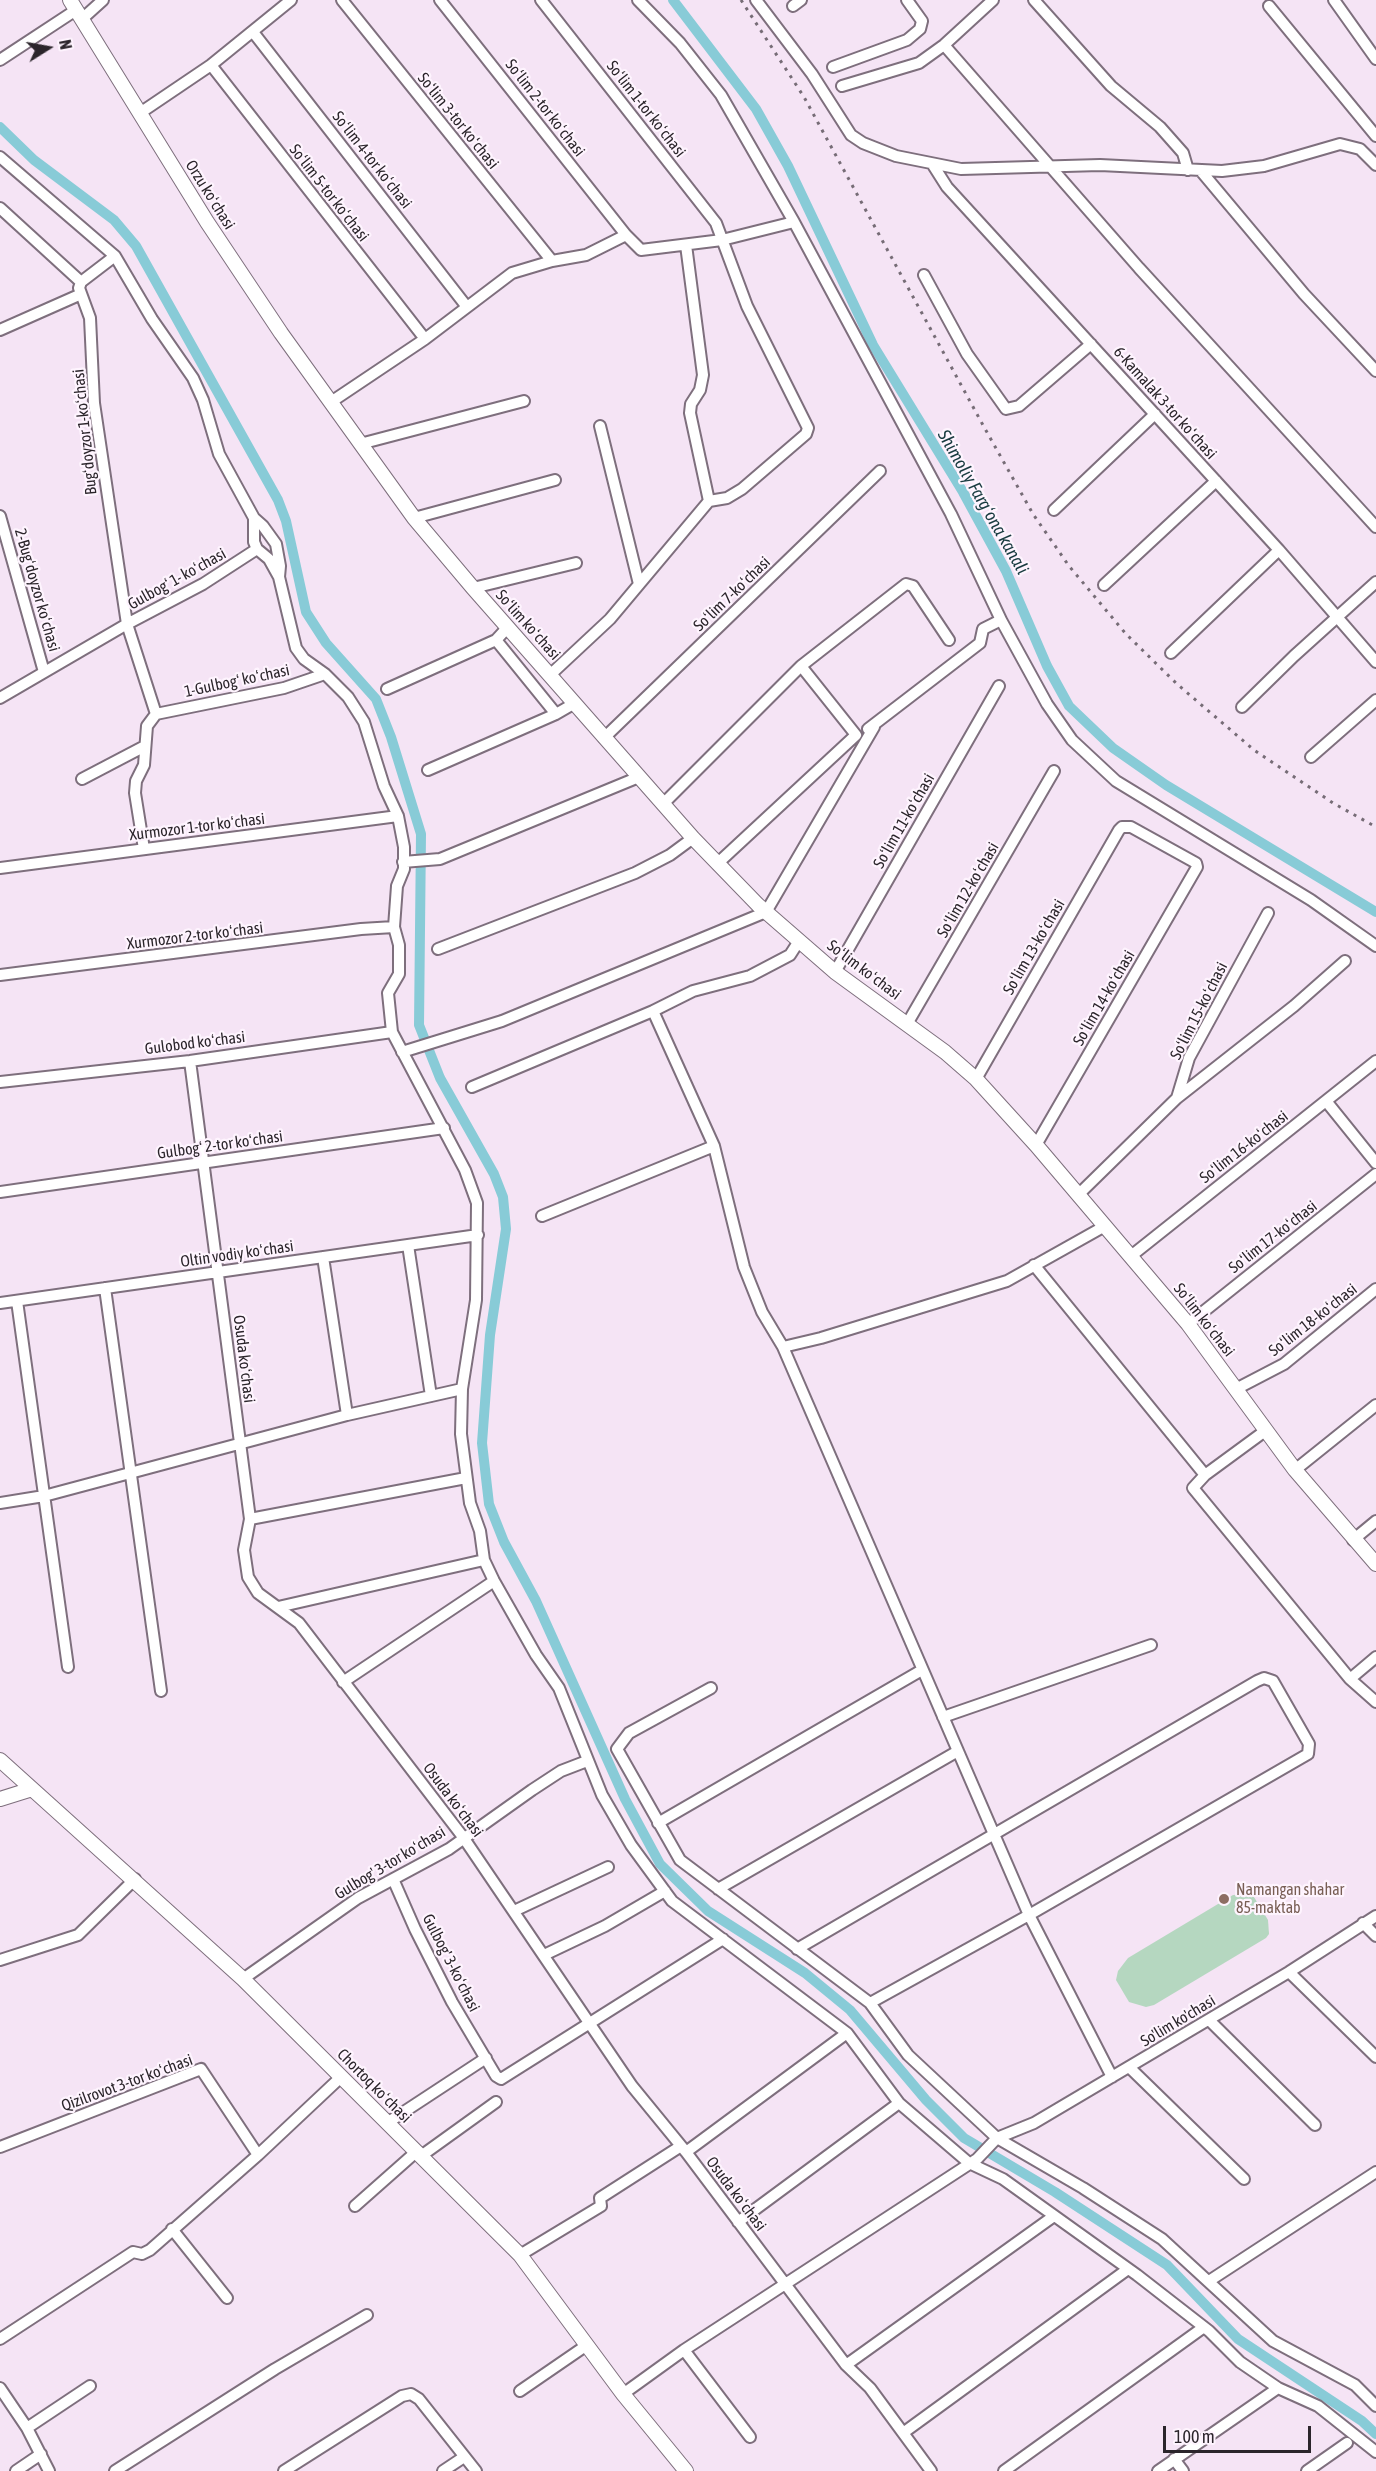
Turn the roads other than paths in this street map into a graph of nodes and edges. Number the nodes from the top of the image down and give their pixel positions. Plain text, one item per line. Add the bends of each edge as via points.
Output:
1 (103, 0) edge
2 (291, 0) edge
3 (342, 0) edge
4 (440, 0) edge
5 (541, 0) edge
6 (638, 0) edge
7 (756, 0) edge
8 (907, 0) edge
9 (993, 0) edge
10 (1034, 0) edge
11 (1334, 0) edge
12 (1269, 6) dead end
13 (76, 10) edge
14 (253, 32) junction
15 (944, 45) junction
16 (1376, 59) edge
17 (0, 60) edge
18 (211, 65) junction
19 (833, 67) dead end
20 (842, 86) dead end
21 (140, 113) junction
22 (1376, 136) edge
23 (0, 157) edge
24 (933, 165) junction
25 (1376, 165) edge
26 (1052, 167) junction
27 (1188, 170) junction
28 (1201, 171) junction
29 (0, 208) edge
30 (794, 222) junction
31 (626, 235) junction
32 (722, 240) junction
33 (686, 245) junction
34 (115, 256) junction
35 (552, 261) junction
36 (924, 275) dead end
37 (81, 282) junction
38 (79, 296) junction
39 (467, 307) junction
40 (0, 330) edge
41 (425, 339) junction
42 (1091, 344) junction
43 (1376, 371) edge
44 (524, 401) dead end
45 (331, 402) junction
46 (1155, 414) junction
47 (600, 426) dead end
48 (360, 444) junction
49 (880, 471) dead end
50 (555, 480) dead end
51 (1215, 480) junction
52 (709, 501) junction
53 (1054, 510) dead end
54 (0, 516) edge
55 (254, 518) junction
56 (414, 518) junction
57 (1376, 527) edge
58 (257, 549) junction
59 (1279, 550) junction
60 (576, 563) dead end
61 (279, 577) junction
62 (1376, 582) edge
63 (639, 584) junction
64 (1104, 585) dead end
65 (473, 588) junction
66 (1337, 618) junction
67 (1001, 620) junction
68 (127, 624) junction
69 (508, 627) junction
70 (496, 640) junction
71 (949, 640) dead end
72 (1171, 653) dead end
73 (1376, 662) edge
74 (801, 666) junction
75 (44, 672) junction
76 (325, 674) junction
77 (550, 675) junction
78 (999, 686) dead end
79 (387, 689) dead end
80 (0, 698) edge
81 (1376, 700) edge
82 (574, 703) junction
83 (1242, 707) dead end
84 (156, 714) junction
85 (556, 714) junction
86 (874, 727) junction
87 (856, 735) junction
88 (604, 738) junction
89 (145, 746) junction
90 (1311, 757) dead end
91 (428, 770) dead end
92 (1054, 771) dead end
93 (639, 777) junction
94 (82, 779) dead end
95 (663, 804) junction
96 (398, 816) junction
97 (1119, 830) joint
98 (693, 838) junction
99 (144, 849) junction
100 (406, 862) junction
101 (718, 863) junction
102 (0, 868) edge
103 (766, 912) junction
104 (1268, 914) dead end
105 (394, 927) junction
106 (799, 940) junction
107 (1376, 946) edge
108 (438, 949) dead end
109 (1345, 961) dead end
110 (835, 972) junction
111 (0, 975) edge
112 (652, 1011) junction
113 (907, 1023) junction
114 (392, 1032) junction
115 (405, 1051) junction
116 (190, 1061) junction
117 (1376, 1061) edge
118 (976, 1079) junction
119 (0, 1082) edge
120 (472, 1087) dead end
121 (1177, 1098) junction
122 (1326, 1101) junction
123 (444, 1128) junction
124 (1036, 1145) junction
125 (714, 1146) junction
126 (203, 1163) junction
127 (1376, 1163) edge
128 (1376, 1174) edge
129 (0, 1192) edge
130 (1078, 1194) junction
131 (542, 1216) dead end
132 (1105, 1226) junction
133 (478, 1235) junction
134 (408, 1245) junction
135 (1131, 1256) junction
136 (323, 1257) junction
137 (1034, 1265) junction
138 (217, 1272) junction
139 (105, 1288) junction
140 (1376, 1289) edge
141 (17, 1301) junction
142 (0, 1303) edge
143 (1188, 1323) junction
144 (783, 1347) junction
145 (462, 1389) junction
146 (1236, 1389) junction
147 (432, 1396) junction
148 (1376, 1405) edge
149 (347, 1415) junction
150 (1265, 1431) junction
151 (240, 1445) junction
152 (1295, 1470) junction
153 (129, 1474) junction
154 (1205, 1475) junction
155 (466, 1478) junction
156 (44, 1496) junction
157 (0, 1503) edge
158 (250, 1519) junction
159 (1376, 1521) edge
160 (1353, 1540) junction
161 (484, 1560) junction
162 (1376, 1564) edge
163 (494, 1581) junction
164 (278, 1607) junction
165 (1151, 1645) dead end
166 (1376, 1657) edge
167 (68, 1667) dead end
168 (922, 1670) junction
169 (1350, 1679) junction
170 (343, 1682) junction
171 (711, 1688) dead end
172 (161, 1691) dead end
173 (1376, 1702) edge
174 (943, 1717) junction
175 (958, 1751) junction
176 (0, 1760) edge
177 (587, 1761) junction
178 (32, 1789) junction
179 (0, 1799) edge
180 (658, 1824) junction
181 (994, 1834) junction
182 (463, 1837) junction
183 (609, 1867) dead end
184 (393, 1879) junction
185 (135, 1880) junction
186 (718, 1889) junction
187 (665, 1891) junction
188 (514, 1911) junction
189 (1029, 1915) junction
190 (1376, 1916) edge
191 (1363, 1923) junction
192 (1376, 1936) edge
193 (723, 1939) junction
194 (797, 1949) junction
195 (544, 1955) junction
196 (0, 1960) edge
197 (1289, 1972) junction
198 (243, 1979) junction
199 (870, 2002) junction
200 (1209, 2020) junction
201 (590, 2022) junction
202 (848, 2033) junction
203 (1376, 2057) edge
204 (486, 2058) junction
205 (1129, 2067) junction
206 (341, 2077) junction
207 (1112, 2077) junction
208 (496, 2102) dead end
209 (899, 2103) junction
210 (387, 2123) junction
211 (1315, 2125) dead end
212 (994, 2140) junction
213 (0, 2147) edge
214 (684, 2149) junction
215 (418, 2154) junction
216 (258, 2155) junction
217 (973, 2161) junction
218 (1376, 2172) edge
219 (1244, 2180) dead end
220 (355, 2206) dead end
221 (1054, 2216) junction
222 (738, 2222) junction
223 (172, 2229) junction
224 (520, 2255) junction
225 (1128, 2269) junction
226 (1209, 2281) junction
227 (785, 2284) junction
228 (228, 2298) dead end
229 (367, 2315) dead end
230 (1203, 2327) junction
231 (0, 2339) edge
232 (587, 2345) junction
233 (684, 2350) junction
234 (846, 2365) junction
235 (90, 2386) dead end
236 (0, 2388) edge
237 (1278, 2388) junction
238 (520, 2391) dead end
239 (623, 2394) junction
240 (1376, 2406) edge
241 (27, 2428) junction
242 (903, 2433) junction
243 (750, 2436) dead end
244 (1347, 2443) dead end
245 (1376, 2452) edge
246 (41, 2454) junction
247 (464, 2457) junction
248 (1174, 2459) junction
249 (16, 2471) edge
250 (49, 2471) edge
251 (115, 2471) edge
252 (284, 2471) edge
253 (443, 2471) edge
254 (476, 2471) edge
255 (686, 2471) edge
256 (931, 2471) edge
257 (1004, 2471) edge
258 (1158, 2471) edge
259 (1183, 2471) edge
260 (1307, 2471) edge

1 - 13 street
2 - 14 street
3 - 35 street, Soʻlim 3-tor koʻchasi
4 - 31 street, Soʻlim 2-tor koʻchasi
5 - 32 street, Soʻlim 1-tor koʻchasi via 716,223
6 - 30 street via 680,43 721,95
7 - 24 street via 812,74 851,135 888,154
8 - 19 street via 921,17 920,29 907,40
9 - 15 street
10 - 27 street via 1111,86 1160,127 1183,153
11 - 16 street
12 - 22 street
13 - 17 street
13 - 21 street, Orzu koʻchasi
14 - 18 street
14 - 39 street, Soʻlim 4-tor koʻchasi
15 - 20 street via 918,63
15 - 26 street
18 - 21 street
18 - 41 street, Soʻlim 5-tor koʻchasi
21 - 45 street, Orzu koʻchasi via 207,222
23 - 34 street
24 - 26 street via 961,169
24 - 42 street, 6-Kamalak 3-tor koʻchasi via 947,187
25 - 28 street via 1360,149 1340,144 1264,166
26 - 27 street via 1100,165
26 - 57 street
27 - 28 street
28 - 43 street via 1304,294
29 - 37 street
30 - 32 street
30 - 67 street via 951,514
31 - 33 street via 641,250
31 - 35 street via 586,255
32 - 33 street
32 - 52 street, Soʻlim 1-tor koʻchasi via 747,306 808,428 806,434 742,489 727,498
33 - 52 street via 703,375 690,413
34 - 37 street
34 - 55 street via 152,320 193,378 219,454
35 - 39 street via 512,273
36 - 42 street via 967,354 1006,409 1019,406
37 - 38 street
38 - 40 street
38 - 68 street, Bugʻdoyzor 1-koʻchasi via 90,318 94,403
39 - 41 street
41 - 45 street
42 - 46 street, 6-Kamalak 3-tor koʻchasi
44 - 48 street
45 - 48 street, Soʻlim koʻchasi
46 - 51 street, 6-Kamalak 3-tor koʻchasi
46 - 53 street
47 - 63 street
48 - 56 street, Soʻlim koʻchasi
49 - 88 street, Soʻlim 7-koʻchasi
50 - 56 street
51 - 59 street, 6-Kamalak 3-tor koʻchasi
51 - 64 street
52 - 63 street
54 - 75 street, 2-Bugʻdoyzor koʻchasi
55 - 58 street
55 - 61 street via 276,544
56 - 65 street, Soʻlim koʻchasi
58 - 61 street via 269,559
58 - 68 street, Gulbogʻ 1- koʻchasi via 203,584
59 - 66 street, 6-Kamalak 3-tor koʻchasi
59 - 72 street
60 - 65 street
61 - 76 street via 296,648
62 - 66 street
63 - 77 street via 610,619
65 - 69 street, Soʻlim koʻchasi
66 - 73 street, 6-Kamalak 3-tor koʻchasi
66 - 83 street
67 - 86 street via 983,629 980,643
67 - 107 street via 1058,722 1116,781 1311,900
68 - 75 street
68 - 84 street, Gulbogʻ 1- koʻchasi
69 - 70 street
69 - 77 street, Soʻlim koʻchasi
70 - 79 street
70 - 85 street
71 - 74 street via 913,586 906,584
74 - 87 street
74 - 95 street
75 - 80 street
76 - 84 street, 1-Gulbogʻ koʻchasi via 285,688
76 - 96 street via 360,713
77 - 82 street, Soʻlim koʻchasi
78 - 110 street, Soʻlim 11-koʻchasi
81 - 90 street
82 - 85 street
82 - 88 street, Soʻlim koʻchasi
84 - 89 street via 147,726
85 - 91 street
86 - 87 street
86 - 103 street
87 - 101 street
88 - 93 street, Soʻlim koʻchasi
89 - 94 street
89 - 99 street via 135,793
92 - 113 street, Soʻlim 12-koʻchasi
93 - 95 street, Soʻlim koʻchasi
93 - 100 street via 440,859
95 - 98 street, Soʻlim koʻchasi
96 - 99 street, Xurmozor 1-tor koʻchasi
96 - 100 street
97 - 118 street, Soʻlim 13-koʻchasi
97 - 124 street, Soʻlim 14-koʻchasi via 1131,827 1197,867
98 - 101 street, Soʻlim koʻchasi
98 - 108 street via 635,873
99 - 102 street, Xurmozor 1-tor koʻchasi
100 - 105 street via 397,886
101 - 103 street, Soʻlim koʻchasi
103 - 106 street, Soʻlim koʻchasi
103 - 115 street via 502,1021
104 - 121 street, Soʻlim 15-koʻchasi via 1189,1058
105 - 111 street, Xurmozor 2-tor koʻchasi
105 - 114 street via 399,945 399,974 388,993
106 - 110 street, Soʻlim koʻchasi
106 - 112 street via 790,955 750,976 693,991
109 - 121 street
110 - 113 street, Soʻlim koʻchasi
112 - 120 street
112 - 125 street
113 - 118 street, Soʻlim koʻchasi
114 - 115 street
114 - 116 street, Gulobod koʻchasi
115 - 123 street
116 - 119 street, Gulobod koʻchasi
116 - 126 street, Osuda koʻchasi
117 - 122 street, Soʻlim 16-koʻchasi
118 - 124 street, Soʻlim koʻchasi
121 - 130 street, Soʻlim 15-koʻchasi
122 - 127 street
122 - 135 street, Soʻlim 16-koʻchasi
123 - 126 street, Gulbogʻ 2-tor koʻchasi
123 - 133 street via 473,1189
124 - 130 street, Soʻlim koʻchasi
125 - 131 street
125 - 144 street via 744,1267 762,1312
126 - 129 street, Gulbogʻ 2-tor koʻchasi
126 - 138 street, Osuda koʻchasi
128 - 143 street, Soʻlim 17-koʻchasi
130 - 132 street, Soʻlim koʻchasi
132 - 135 street, Soʻlim koʻchasi
132 - 137 street
133 - 134 street, Oltin vodiy koʻchasi
133 - 145 street via 476,1300
134 - 136 street, Oltin vodiy koʻchasi
134 - 147 street
135 - 143 street, Soʻlim koʻchasi
136 - 138 street, Oltin vodiy koʻchasi
136 - 149 street
137 - 144 street via 1007,1281
137 - 154 street
138 - 139 street, Oltin vodiy koʻchasi
138 - 151 street, Osuda koʻchasi
139 - 141 street, Oltin vodiy koʻchasi
139 - 153 street
140 - 146 street, Soʻlim 18-koʻchasi via 1284,1365
141 - 142 street, Oltin vodiy koʻchasi
141 - 156 street
143 - 146 street, Soʻlim koʻchasi
144 - 168 street
145 - 147 street
145 - 155 street
146 - 150 street, Soʻlim koʻchasi
147 - 149 street
148 - 152 street
149 - 151 street
150 - 152 street, Soʻlim koʻchasi
150 - 154 street
151 - 153 street
151 - 158 street, Osuda koʻchasi
152 - 160 street, Soʻlim koʻchasi
153 - 156 street
153 - 172 street
154 - 169 street via 1193,1488
155 - 158 street
155 - 161 street
156 - 157 street
156 - 167 street
158 - 164 street, Osuda koʻchasi via 244,1550 248,1577 258,1593
159 - 160 street
160 - 162 street, Soʻlim koʻchasi
161 - 163 street
161 - 164 street
163 - 170 street
163 - 177 street via 559,1688
164 - 170 street, Osuda koʻchasi via 299,1623
165 - 174 street
166 - 169 street
168 - 174 street
168 - 180 street
169 - 173 street
170 - 182 street, Osuda koʻchasi
171 - 180 street via 628,1733 618,1744 619,1756
174 - 175 street
175 - 181 street
175 - 186 street
176 - 178 street, Chortoq koʻchasi
177 - 182 street, Gulbog' 3-tor koʻchasi via 561,1771
177 - 187 street via 631,1845
178 - 179 street
178 - 185 street, Chortoq koʻchasi
180 - 186 street via 680,1860
181 - 189 street
181 - 189 street via 1264,1678 1273,1681 1309,1744 1308,1754
181 - 194 street
182 - 184 street, Gulbog' 3-tor koʻchasi via 449,1849
182 - 188 street, Osuda koʻchasi
183 - 188 street
184 - 198 street, Gulbog' 3-tor koʻchasi via 358,1898
184 - 204 street, Gulbog' 3-koʻchasi via 452,2002
185 - 196 street via 78,1935
185 - 198 street, Chortoq koʻchasi
186 - 194 street
187 - 193 street via 686,1914
187 - 195 street
188 - 195 street, Osuda koʻchasi
189 - 199 street
189 - 207 street
190 - 191 street, So'lim ko'chasi
191 - 192 street
191 - 197 street, So'lim ko'chasi
193 - 201 street
193 - 202 street
194 - 199 street
195 - 201 street, Osuda koʻchasi
197 - 200 street, So'lim ko'chasi
197 - 203 street
198 - 206 street, Chortoq koʻchasi
199 - 212 street via 909,2055
200 - 205 street, So'lim ko'chasi
200 - 211 street
201 - 204 street, Gulbog' 3-koʻchasi via 503,2078 496,2076
201 - 214 street, Osuda koʻchasi via 632,2086
202 - 209 street
202 - 214 street
204 - 210 street
205 - 207 street, So'lim ko'chasi
205 - 219 street
206 - 210 street, Chortoq koʻchasi
206 - 216 street
207 - 212 street, So'lim ko'chasi via 1034,2123
208 - 215 street
209 - 217 street
209 - 222 street
210 - 215 street, Chortoq koʻchasi
212 - 217 street
212 - 226 street via 1083,2188 1162,2239
213 - 216 street, Qizilrovot 3-tor koʻchasi via 201,2069
214 - 222 street, Osuda koʻchasi
214 - 224 street via 600,2198 601,2206
215 - 220 street
215 - 224 street, Chortoq koʻchasi
216 - 223 street
217 - 221 street
217 - 227 street
218 - 226 street
221 - 225 street
221 - 234 street
222 - 227 street, Osuda koʻchasi
223 - 228 street
223 - 231 street via 147,2252 133,2252
224 - 232 street, Chortoq koʻchasi
225 - 230 street
225 - 242 street
226 - 240 street via 1273,2341 1355,2385
227 - 233 street
227 - 234 street, Osuda koʻchasi
229 - 251 street
230 - 237 street via 1240,2362
230 - 257 street
232 - 238 street
232 - 239 street, Chortoq koʻchasi
233 - 239 street
233 - 243 street
234 - 242 street, Osuda koʻchasi via 870,2388
235 - 241 street
236 - 241 street
237 - 245 street via 1318,2406
237 - 248 street
239 - 255 street, Chortoq koʻchasi
241 - 246 street
242 - 256 street, Osuda koʻchasi
244 - 260 street
246 - 249 street
246 - 250 street
247 - 252 street via 419,2398 411,2394
247 - 253 street
247 - 254 street
248 - 258 street
248 - 259 street

